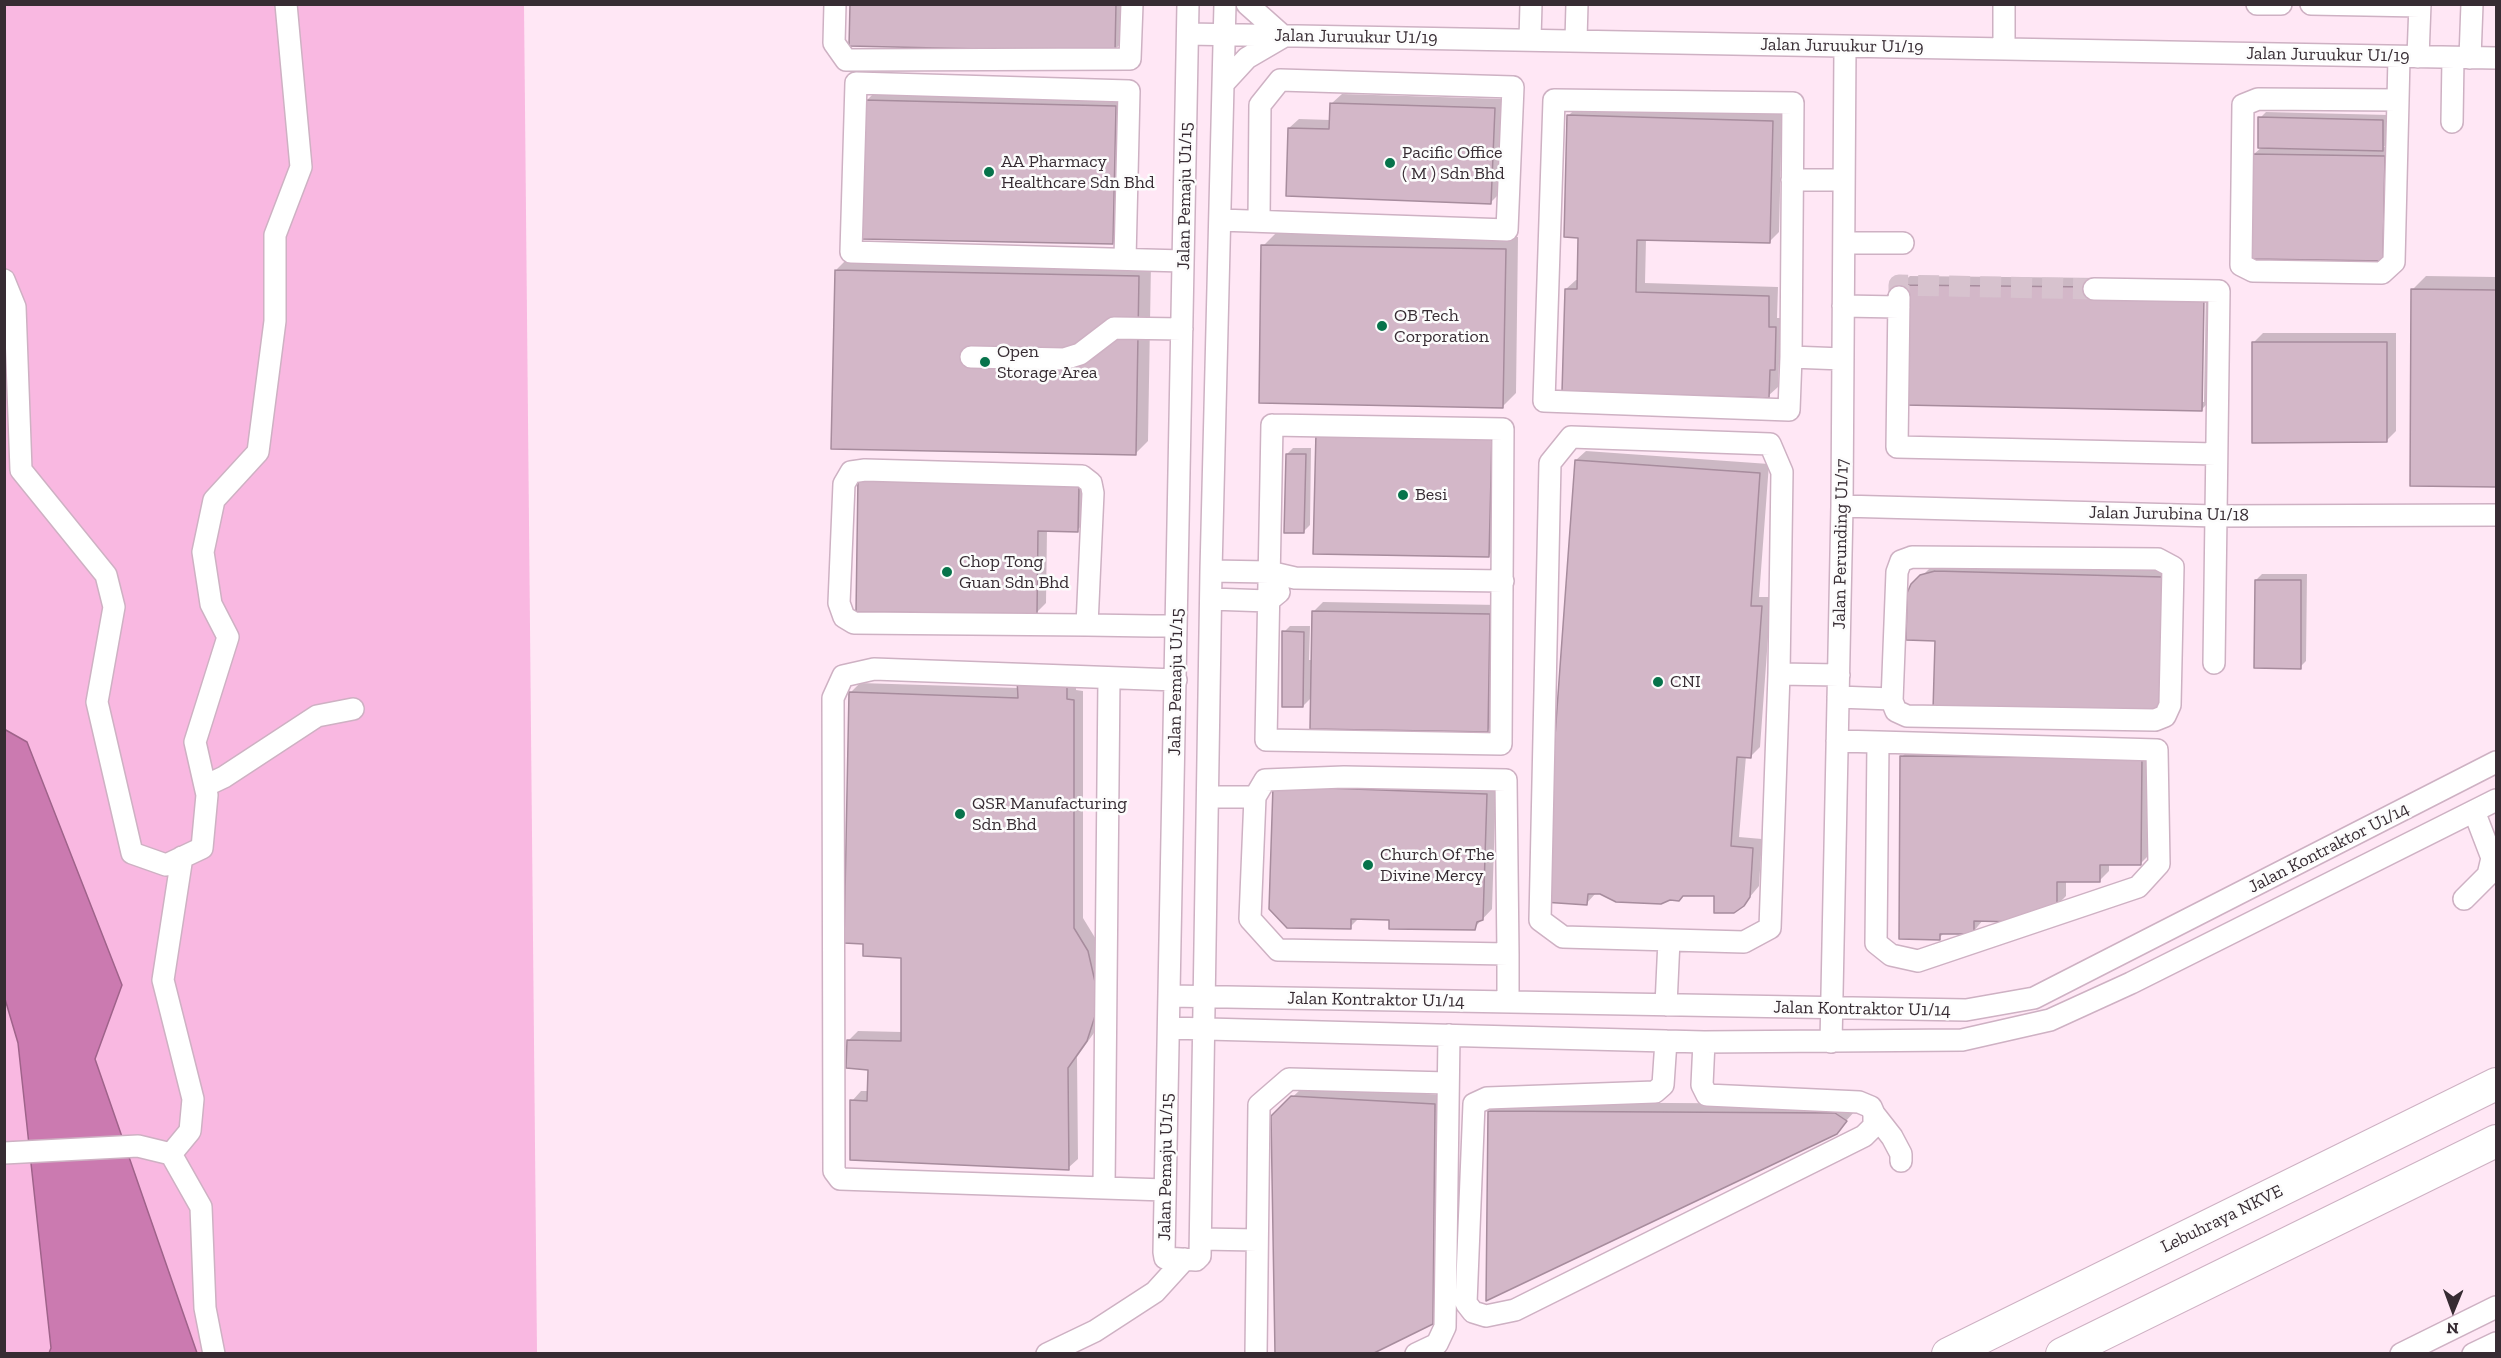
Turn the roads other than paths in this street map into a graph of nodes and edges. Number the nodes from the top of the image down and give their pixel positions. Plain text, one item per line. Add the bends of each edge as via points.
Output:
1 (286, 4) edge
2 (835, 4) edge
3 (1132, 4) edge
4 (1188, 4) edge
5 (1225, 4) edge
6 (1247, 4) edge
7 (1531, 4) edge
8 (1577, 4) edge
9 (2004, 4) edge
10 (2258, 4) edge
11 (2281, 4) edge
12 (2311, 4) edge
13 (2472, 4) edge
14 (2420, 5) edge
15 (1188, 34) junction
16 (1224, 36) junction
17 (1283, 36) junction
18 (1530, 39) junction
19 (1576, 40) junction
20 (1845, 47) junction
21 (2004, 49) junction
22 (2409, 57) junction
23 (2462, 58) junction
24 (2496, 58) edge
25 (1224, 83) junction
26 (2398, 100) junction
27 (2452, 122) dead end
28 (1792, 180) junction
29 (1844, 180) junction
30 (1220, 219) junction
31 (1259, 220) junction
32 (1844, 243) junction
33 (1903, 243) dead end
34 (1125, 259) junction
35 (1183, 261) junction
36 (4, 280) edge
37 (2094, 289) tunnel mouth
38 (1843, 306) junction
39 (1182, 328) junction
40 (971, 357) dead end
41 (1791, 357) junction
42 (1843, 359) junction
43 (2216, 454) junction
44 (1842, 506) junction
45 (2496, 515) edge
46 (2215, 516) junction
47 (1211, 571) junction
48 (1269, 572) junction
49 (1295, 578) junction
50 (1503, 581) junction
51 (1211, 599) junction
52 (1269, 601) junction
53 (1087, 625) junction
54 (1176, 626) junction
55 (2214, 663) dead end
56 (1779, 674) junction
57 (1839, 675) junction
58 (1109, 678) junction
59 (1176, 680) junction
60 (1838, 697) junction
61 (1892, 699) junction
62 (353, 709) dead end
63 (1837, 741) junction
64 (1878, 742) junction
65 (2496, 762) edge
66 (205, 786) junction
67 (1209, 797) junction
68 (1256, 797) junction
69 (2496, 800) edge
70 (2474, 811) junction
71 (182, 857) junction
72 (2464, 898) dead end
73 (1668, 940) junction
74 (1508, 954) junction
75 (1170, 996) junction
76 (1204, 997) junction
77 (1508, 1002) junction
78 (1666, 1005) junction
79 (1832, 1008) junction
80 (1169, 1028) junction
81 (1204, 1029) junction
82 (1449, 1035) junction
83 (1666, 1041) junction
84 (1704, 1042) junction
85 (1831, 1042) junction
86 (1448, 1083) junction
87 (2496, 1084) edge
88 (1874, 1114) junction
89 (2496, 1141) edge
90 (9, 1152) edge
91 (171, 1154) junction
92 (1901, 1161) dead end
93 (1104, 1188) junction
94 (1166, 1190) junction
95 (1201, 1239) junction
96 (1257, 1240) junction
97 (2285, 1243) junction
98 (1185, 1259) junction
99 (2496, 1308) edge
100 (2496, 1343) edge
101 (214, 1353) edge
102 (1047, 1353) edge
103 (1256, 1353) edge
104 (1416, 1353) edge
105 (1948, 1353) edge
106 (2062, 1353) edge
107 (2086, 1353) edge
108 (2401, 1353) edge
109 (2474, 1353) edge

1 - 66 street via 301,167 275,235 275,321 258,452 214,500 203,552 211,604 228,637 195,742
2 - 3 street via 834,43 846,60 1130,59
4 - 15 street, Jalan Pemaju U1/15
5 - 16 street, Jalan Pemaju U1/15
6 - 17 street
7 - 18 street
8 - 19 street
9 - 21 street
10 - 11 street
12 - 14 street
13 - 23 street
14 - 22 street
15 - 16 street, Jalan Juruukur U1/19
15 - 35 street, Jalan Pemaju U1/15
16 - 17 street, Jalan Juruukur U1/19
16 - 25 street, Jalan Pemaju U1/15
17 - 18 street, Jalan Juruukur U1/19
17 - 25 street via 1247,58
18 - 19 street, Jalan Juruukur U1/19
19 - 20 street, Jalan Juruukur U1/19
20 - 21 street, Jalan Juruukur U1/19
20 - 29 street, Jalan Perunding U1/17
21 - 22 street, Jalan Juruukur U1/19
22 - 23 street, Jalan Juruukur U1/19
22 - 26 street
23 - 24 street, Jalan Juruukur U1/19
23 - 27 street
25 - 30 street, Jalan Pemaju U1/15
26 - 26 street via 2394,262 2382,273 2253,271 2241,265 2243,105 2258,99
28 - 29 street
28 - 41 street
28 - 41 street via 1793,103 1554,100 1544,401 1789,410
29 - 32 street, Jalan Perunding U1/17
30 - 31 street
30 - 47 street, Jalan Pemaju U1/15
31 - 31 street via 1260,105 1280,81 1513,87 1508,230
32 - 33 street
32 - 38 street, Jalan Perunding U1/17
34 - 34 street via 851,252 856,83 1129,91
34 - 35 street
35 - 39 street, Jalan Pemaju U1/15
36 - 71 street via 15,307 21,470 106,574 114,608 97,702 132,853 166,865
37 - 43 street via 2219,291
38 - 42 street, Jalan Perunding U1/17
38 - 43 street via 1899,302 1897,447
39 - 40 street via 1114,328 1080,354 1064,358
39 - 54 street, Jalan Pemaju U1/15
41 - 42 street
42 - 44 street, Jalan Perunding U1/17
43 - 46 street
44 - 46 street, Jalan Jurubina U1/18
44 - 57 street, Jalan Perunding U1/17
45 - 46 street, Jalan Jurubina U1/18
46 - 55 street
47 - 48 street
47 - 51 street, Jalan Pemaju U1/15
48 - 49 street
48 - 50 street via 1272,425 1503,429
48 - 52 street
49 - 50 street
49 - 52 street
50 - 52 street via 1501,744 1266,740
51 - 52 street
51 - 67 street, Jalan Pemaju U1/15
53 - 53 street via 854,623 844,617 839,603 844,484 851,472 1082,476 1091,483 1094,493
53 - 54 street
54 - 59 street, Jalan Pemaju U1/15
56 - 57 street
56 - 73 street via 1770,928 1744,942
56 - 73 street via 1782,472 1770,444 1571,437 1550,463 1540,920 1563,937
57 - 60 street, Jalan Perunding U1/17
58 - 59 street
58 - 93 street
58 - 93 street via 874,669 843,676 833,698 834,1171 840,1179 849,1181
59 - 75 street, Jalan Pemaju U1/15
60 - 61 street
60 - 63 street, Jalan Perunding U1/17
61 - 61 street via 1896,711 1907,716 2155,720 2165,716 2170,705 2173,567 2158,559 1912,557 1901,561 1897,572
62 - 66 street via 317,716
63 - 64 street
63 - 79 street, Jalan Perunding U1/17
64 - 64 street via 1876,943 1891,955 1918,961 2138,887 2158,864 2157,750
65 - 79 street, Jalan Kontraktor U1/14 via 2034,998 1966,1011
66 - 71 street via 202,848
67 - 68 street
67 - 76 street, Jalan Pemaju U1/15
68 - 74 street via 1250,919 1278,950
68 - 74 street via 1265,780 1506,780
69 - 70 street, Jalan Kontraktor U1/14
70 - 72 street via 2492,858 2488,875
70 - 85 street, Jalan Kontraktor U1/14 via 2050,1020 1962,1040
71 - 91 street via 163,980 193,1100 190,1131
73 - 78 street
74 - 77 street
75 - 76 street, Jalan Kontraktor U1/14
75 - 80 street, Jalan Pemaju U1/15
76 - 77 street, Jalan Kontraktor U1/14
76 - 81 street, Jalan Pemaju U1/15
77 - 78 street, Jalan Kontraktor U1/14
78 - 79 street, Jalan Kontraktor U1/14
79 - 85 street, Jalan Perunding U1/17
80 - 81 street, Jalan Kontraktor U1/14
80 - 94 street, Jalan Pemaju U1/15
81 - 82 street, Jalan Kontraktor U1/14
81 - 95 street, Jalan Pemaju U1/15
82 - 83 street, Jalan Kontraktor U1/14
82 - 86 street
83 - 84 street, Jalan Kontraktor U1/14
83 - 88 street via 1663,1085 1655,1092 1487,1098 1474,1104 1466,1303 1473,1312 1486,1316 1515,1310 1864,1136 1874,1126
84 - 85 street, Jalan Kontraktor U1/14
84 - 88 street via 1702,1085 1707,1095 1859,1101 1871,1107
86 - 96 street via 1289,1079 1259,1105
86 - 104 street via 1445,1327 1437,1344
87 - 105 highway, Lebuhraya NKVE
88 - 92 street via 1892,1137
89 - 97 highway
90 - 91 street via 138,1146
91 - 101 street via 201,1207 205,1308
93 - 94 street
94 - 98 street, Jalan Pemaju U1/15 via 1165,1258
95 - 96 street
95 - 98 street, Jalan Pemaju U1/15 via 1200,1256 1196,1260
96 - 103 street
97 - 106 highway
97 - 107 highway
98 - 102 street via 1155,1292 1095,1331
99 - 108 street
100 - 109 street

